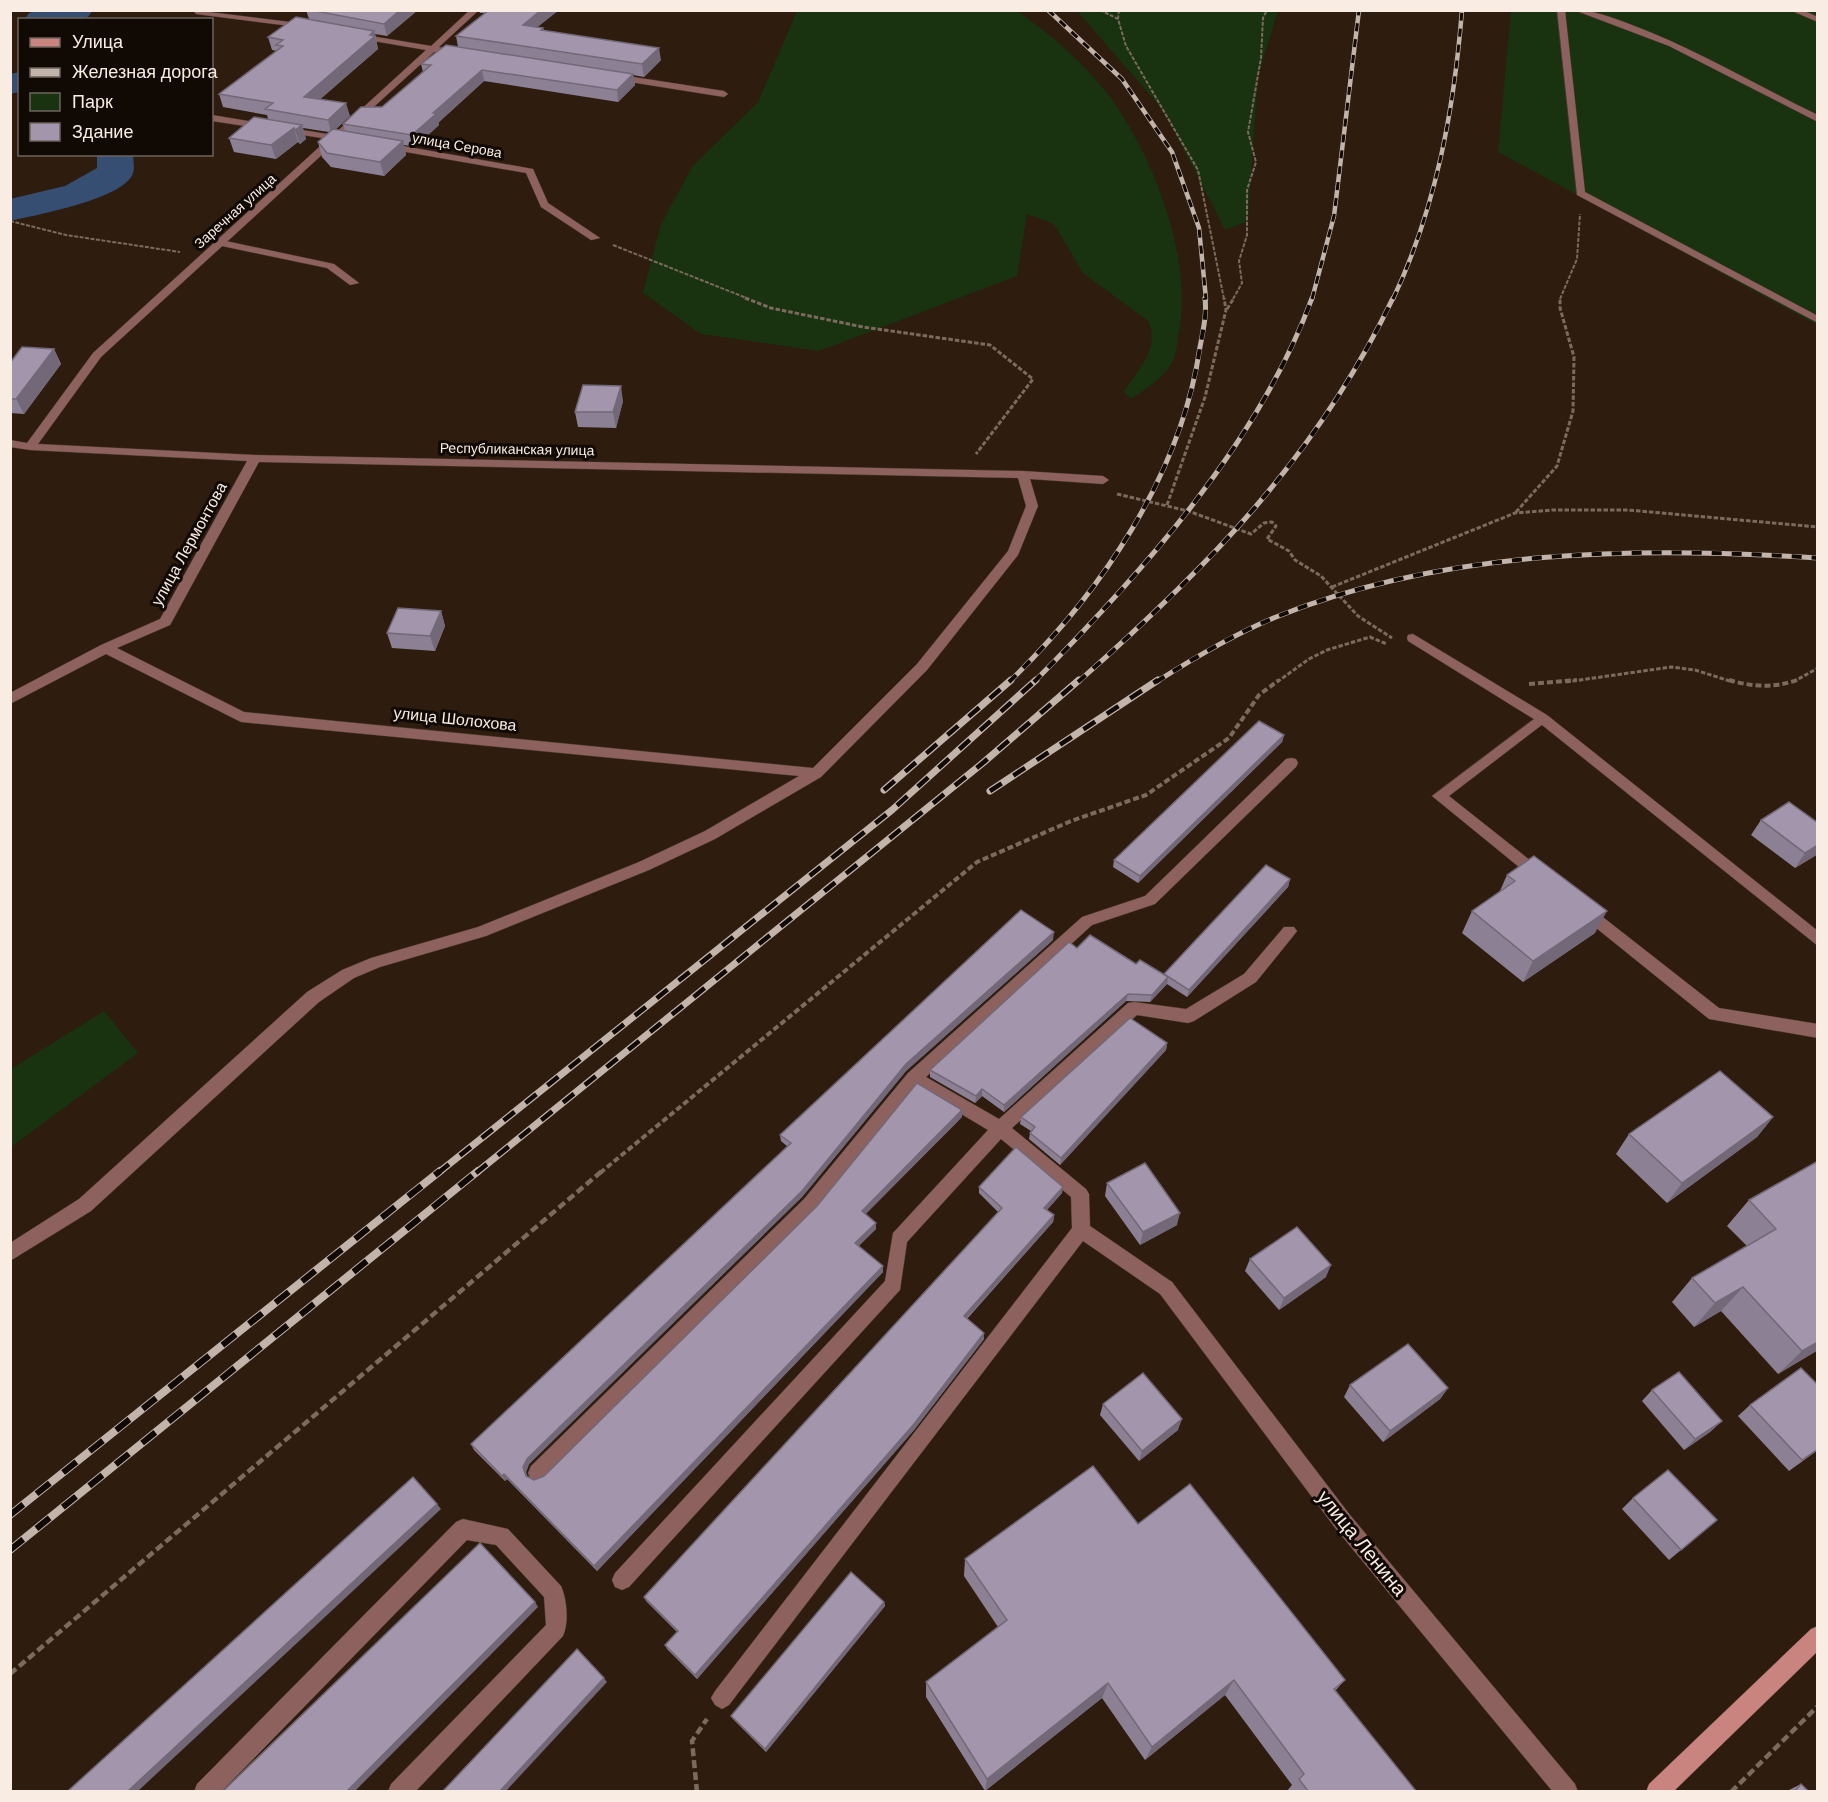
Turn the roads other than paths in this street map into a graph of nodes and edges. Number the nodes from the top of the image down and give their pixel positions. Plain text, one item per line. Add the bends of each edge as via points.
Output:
1 (280, 10) edge
2 (475, 10) edge
3 (1561, 10) edge
4 (1578, 10) edge
5 (1794, 10) edge
6 (196, 12) dead end
7 (275, 20) junction
8 (1818, 20) edge
9 (320, 28) edge
10 (342, 32) edge
11 (431, 49) junction
12 (455, 52) edge
13 (607, 76) edge
14 (724, 94) dead end
15 (213, 118) edge
16 (1818, 120) edge
17 (337, 138) junction
18 (348, 140) edge
19 (371, 144) edge
20 (595, 238) road end
21 (220, 243) junction
22 (354, 283) dead end
23 (1818, 320) edge
24 (10, 443) edge
25 (30, 447) junction
26 (255, 458) junction
27 (1023, 475) junction
28 (1103, 480) dead end
29 (1413, 638) road end
30 (106, 648) junction
31 (10, 699) edge
32 (1542, 718) junction
33 (1291, 763) dead end
34 (816, 773) junction
35 (1549, 883) edge
36 (1577, 905) edge
37 (1289, 931) dead end
38 (1818, 940) edge
39 (1818, 1031) edge
40 (914, 1078) junction
41 (1000, 1128) junction
42 (1081, 1230) junction
43 (10, 1253) edge
44 (538, 1473) dead end
45 (622, 1580) dead end
46 (1818, 1635) edge
47 (722, 1698) road end
48 (205, 1791) edge
49 (399, 1791) edge
50 (1567, 1791) edge
51 (1657, 1791) edge

1 - 7 street
2 - 11 street, Заречная улица
3 - 23 street via 1580,194
4 - 16 street via 1655,35
5 - 8 street
6 - 7 street
7 - 9 street
10 - 11 street
11 - 12 street
11 - 17 street, Заречная улица
13 - 14 street
15 - 17 street
17 - 18 street
17 - 21 street, Заречная улица
19 - 20 street, улица Серова via 530,171 544,204
21 - 22 street via 330,266
21 - 25 street, Заречная улица via 98,355
24 - 25 street, Республиканская улица
25 - 26 street, Республиканская улица
26 - 27 street, Республиканская улица
26 - 30 street, улица Лермонтова via 165,622
27 - 28 street, Республиканская улица
27 - 34 street via 1032,506 1014,552 922,668
29 - 32 street
30 - 31 street, улица Лермонтова
30 - 34 street, улица Шолохова via 241,717
32 - 35 street via 1439,796
32 - 38 street
33 - 40 street via 1150,900 1087,921
34 - 43 street via 747,815 645,866 481,932 376,962 331,984 85,1204
36 - 39 street via 1715,1014
37 - 41 street via 1250,978 1188,1016 1134,1008
40 - 41 street
40 - 44 street via 810,1205
41 - 42 street via 1080,1194
41 - 45 street via 899,1239 894,1284
42 - 47 street
42 - 50 street, улица Ленина via 1166,1288 1343,1522
46 - 51 street
48 - 49 street via 464,1529 501,1536 554,1593 556,1629

